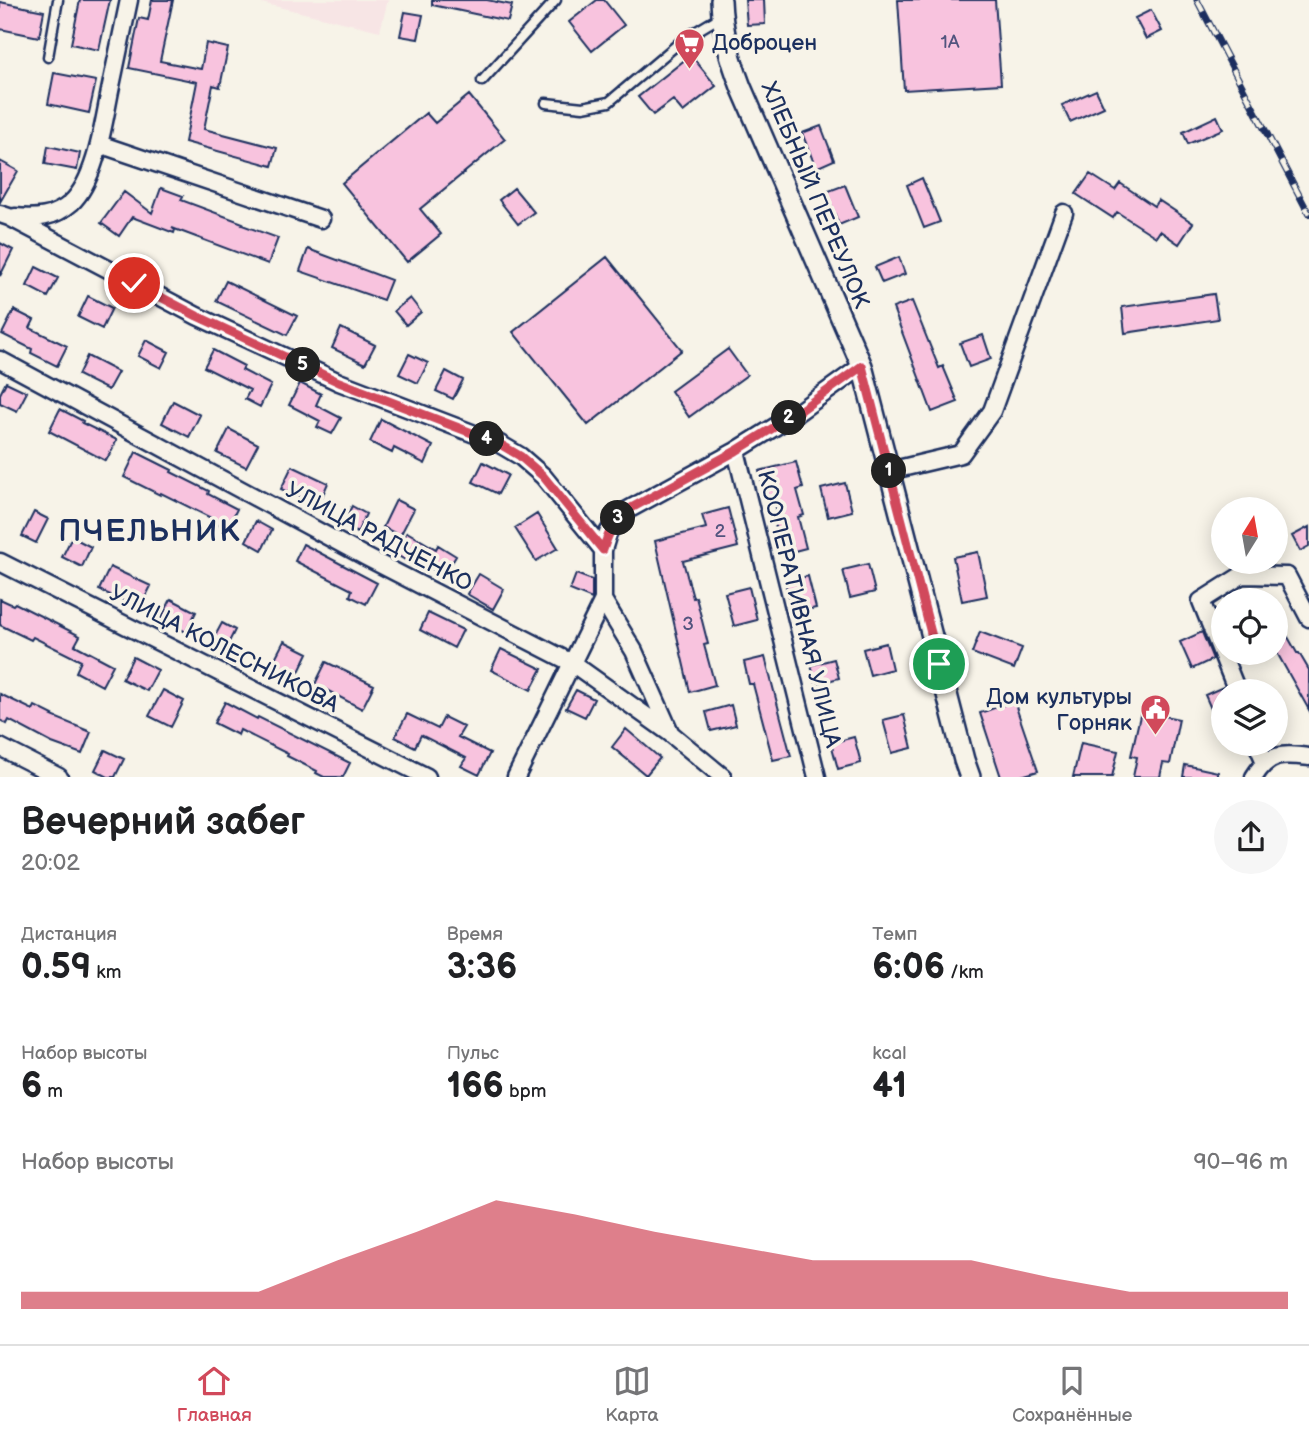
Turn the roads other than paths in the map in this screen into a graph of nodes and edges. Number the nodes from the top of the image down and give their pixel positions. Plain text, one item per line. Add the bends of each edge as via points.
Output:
1 (58, 0) edge
2 (129, 0) edge
3 (556, 0) edge
4 (721, 8) edge
5 (48, 57) dead end
6 (482, 81) dead end
7 (546, 103) dead end
8 (100, 144) junction
9 (1064, 214) dead end
10 (5, 216) edge
11 (321, 219) dead end
12 (0, 360) edge
13 (862, 366) junction
14 (736, 451) junction
15 (889, 471) junction
16 (603, 550) junction
17 (0, 562) edge
18 (603, 600) junction
19 (1309, 618) edge
20 (572, 663) junction
21 (1232, 679) edge
22 (670, 733) junction
23 (0, 747) edge
24 (1263, 756) edge
25 (1309, 757) edge
26 (1265, 762) junction
27 (59, 777) edge
28 (427, 777) edge
29 (516, 777) edge
30 (723, 777) edge
31 (817, 777) edge
32 (970, 777) edge
33 (1254, 777) edge

1 - 5 lane
2 - 8 street
3 - 6 lane
4 - 7 lane via 609,102 583,107
4 - 13 street, ХЛЕБНЫЙ ПЕРЕУЛОК via 729,56 741,87
8 - 10 street via 72,202 52,216
8 - 11 street
9 - 15 street via 992,411 961,454
10 - 16 street via 197,316 315,371 498,443 543,476
12 - 20 street, УЛИЦА РАДЧЕНКО
13 - 14 street
13 - 15 street, ХЛЕБНЫЙ ПЕРЕУЛОК
14 - 16 street via 624,512 608,533
14 - 31 street, КООПЕРАТИВНАЯ УЛИЦА
15 - 32 street, ХЛЕБНЫЙ ПЕРЕУЛОК
16 - 18 street
17 - 28 street, УЛИЦА КОЛЕСНИКОВА
18 - 20 street
18 - 22 street via 634,651
19 - 21 street via 1287,576 1242,575 1200,601
20 - 22 street, УЛИЦА РАДЧЕНКО
20 - 29 street
22 - 30 street, УЛИЦА РАДЧЕНКО
23 - 27 street
24 - 26 street
25 - 26 street via 1290,755
26 - 33 street

